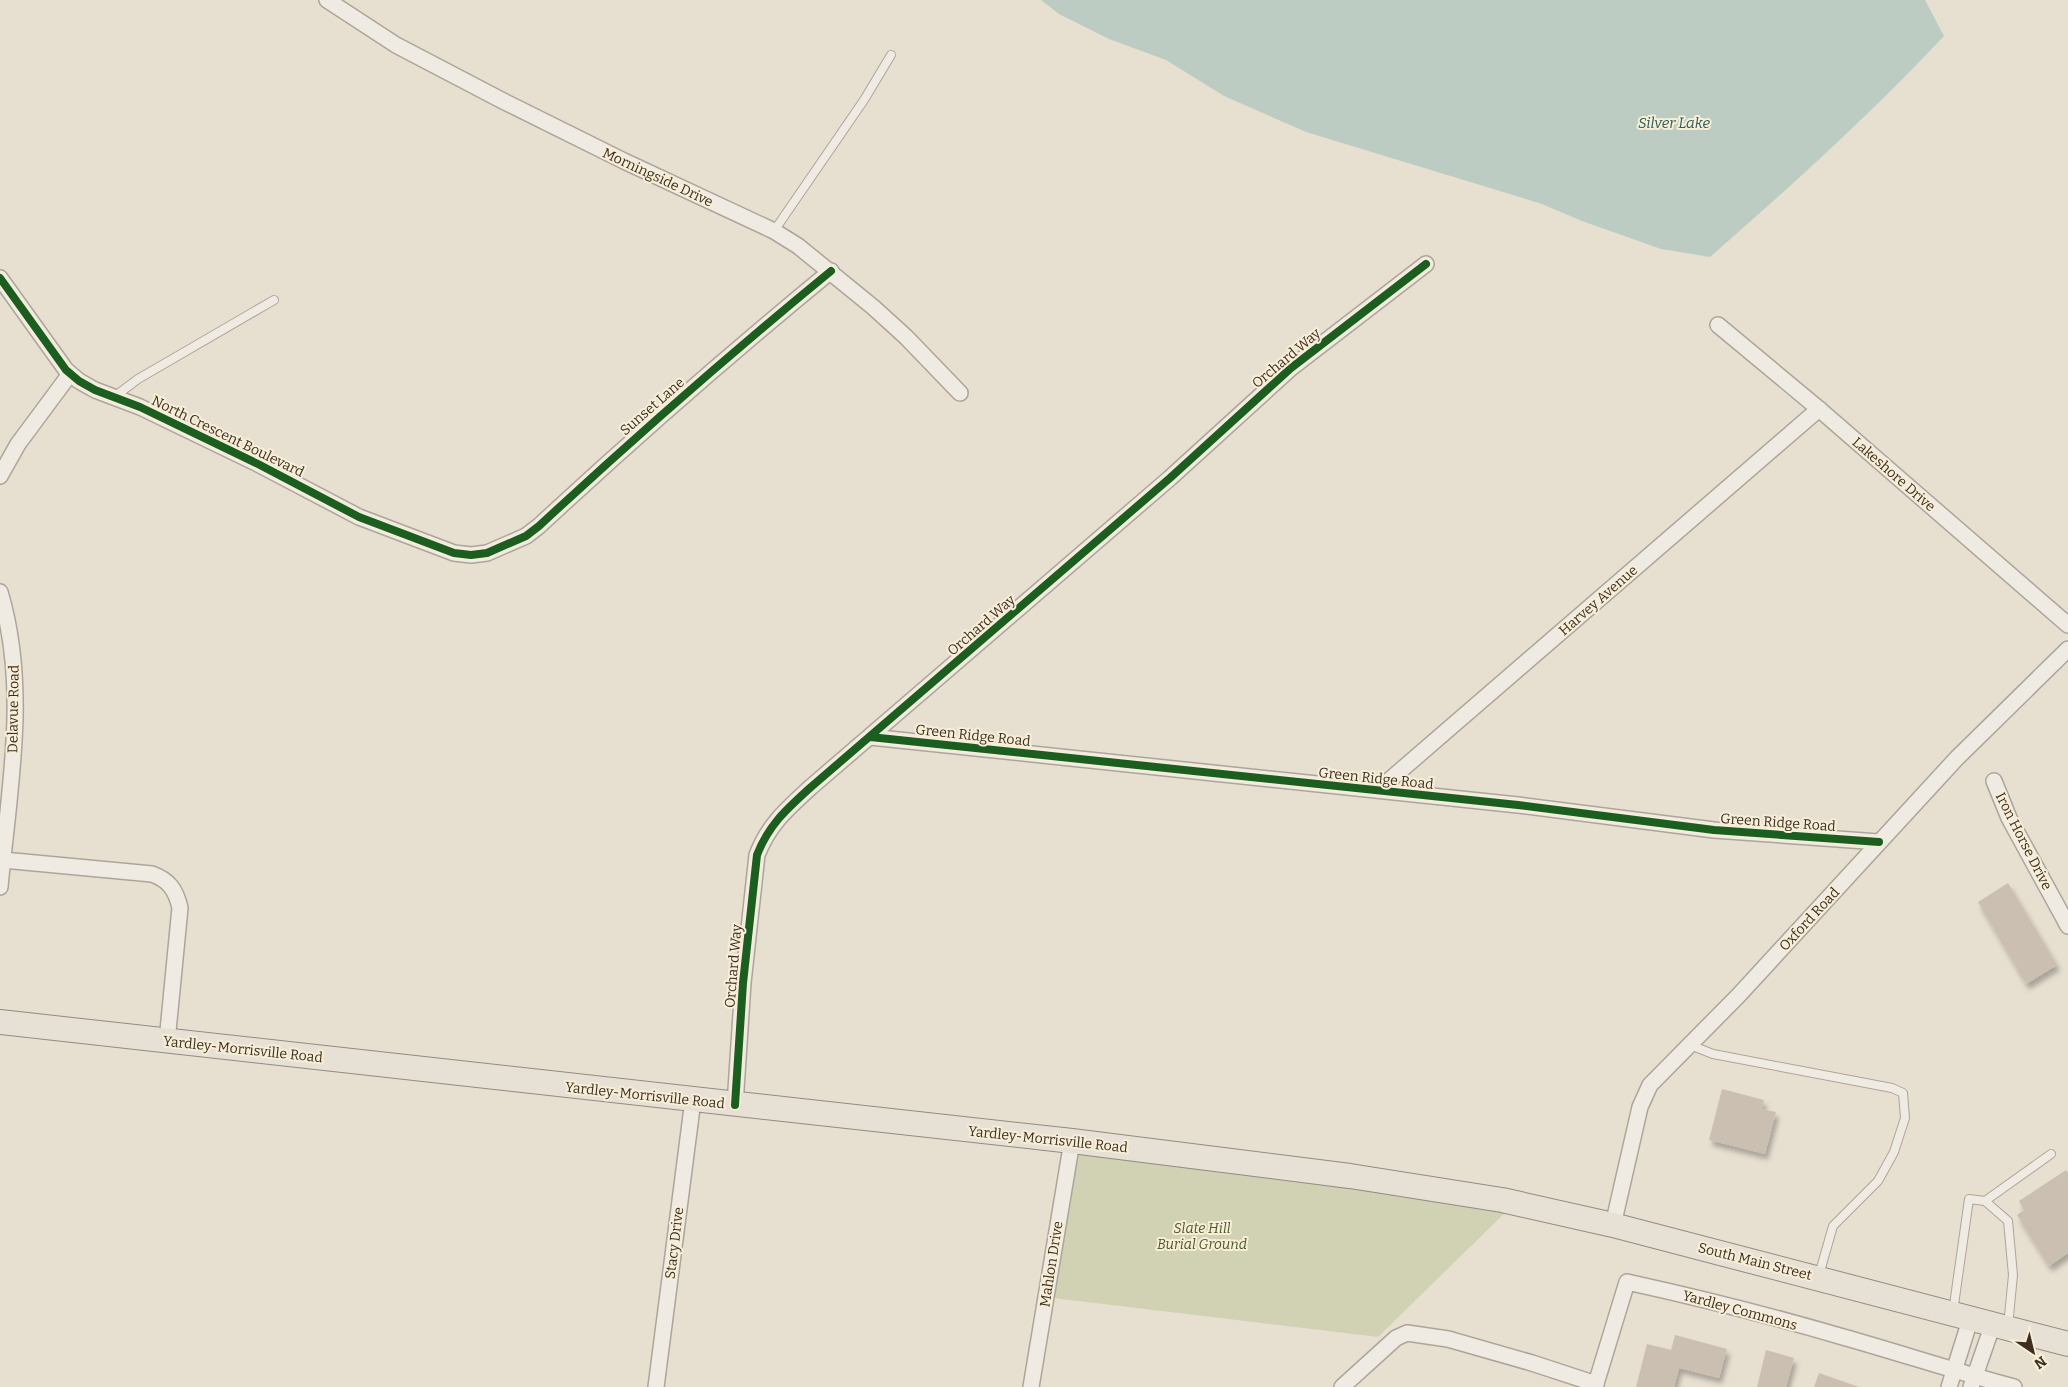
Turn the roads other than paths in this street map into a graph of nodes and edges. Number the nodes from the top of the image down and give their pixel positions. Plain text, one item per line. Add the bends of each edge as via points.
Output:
1 (327, 0) edge
2 (891, 55) dead end
3 (774, 231) junction
4 (1426, 264) dead end
5 (831, 271) junction
6 (0, 278) edge
7 (274, 300) dead end
8 (1718, 325) dead end
9 (70, 374) junction
10 (960, 393) dead end
11 (114, 397) junction
12 (1819, 409) junction
13 (0, 476) edge
14 (487, 553) joint
15 (0, 592) edge
16 (2068, 625) edge
17 (2068, 649) edge
18 (870, 737) junction
19 (1994, 781) dead end
20 (1378, 790) junction
21 (1879, 842) junction
22 (2, 860) junction
23 (0, 887) edge
24 (2068, 926) edge
25 (0, 1022) edge
26 (167, 1041) junction
27 (1690, 1045) junction
28 (693, 1100) junction
29 (735, 1105) junction
30 (1072, 1141) junction
31 (2051, 1154) dead end
32 (1438, 1190) joint
33 (1985, 1201) junction
34 (1614, 1225) junction
35 (1818, 1277) junction
36 (1962, 1315) junction
37 (2000, 1326) junction
38 (2068, 1344) edge
39 (1954, 1371) junction
40 (1973, 1382) edge
41 (1595, 1386) edge
42 (656, 1387) edge
43 (1030, 1387) edge
44 (1342, 1387) edge
45 (1949, 1387) edge
46 (2014, 1387) edge

1 - 3 street, Morningside Drive via 396,44 505,102
2 - 3 lane
3 - 5 street, Morningside Drive
4 - 18 street, Orchard Way via 1291,368 1170,478
5 - 10 street, Morningside Drive via 906,337
5 - 14 street, Sunset Lane via 759,330 539,526 517,541
6 - 9 street, North Crescent Boulevard
7 - 11 lane via 138,379
8 - 12 street, Lakeshore Drive
9 - 11 street, North Crescent Boulevard
9 - 13 street via 18,444
11 - 14 street, North Crescent Boulevard via 140,406 359,517 454,554
12 - 16 street, Lakeshore Drive
12 - 20 street, Harvey Avenue
15 - 22 street, Delavue Road via 14,656 16,690 16,729
17 - 21 street, Oxford Road via 1957,758
18 - 20 street, Green Ridge Road
18 - 29 street, Orchard Way via 784,812 764,838 757,855 743,982
19 - 24 street, Iron Horse Drive via 2009,818
20 - 21 street, Green Ridge Road via 1714,830
21 - 27 street, Oxford Road
22 - 23 street, Delavue Road
22 - 26 street via 152,874 172,886 180,908
25 - 26 main road, Yardley-Morrisville Road
26 - 28 main road, Yardley-Morrisville Road
27 - 34 street, Oxford Road via 1650,1085 1640,1107
27 - 35 lane via 1713,1054 1892,1088 1903,1093 1905,1118 1894,1152 1878,1180 1833,1226
28 - 29 main road, Yardley-Morrisville Road
28 - 42 street, Stacy Drive
29 - 30 main road, Yardley-Morrisville Road
30 - 32 main road, Yardley-Morrisville Road
30 - 43 street, Mahlon Drive
31 - 33 lane
32 - 34 main road, South Main Street via 1502,1200
33 - 36 lane via 1969,1199
33 - 37 lane via 2008,1220 2013,1275
34 - 35 main road, South Main Street
35 - 36 main road, South Main Street
36 - 37 main road, South Main Street
36 - 39 street
37 - 38 main road, South Main Street
37 - 40 street
39 - 40 street, Yardley Commons
39 - 41 street, Yardley Commons via 1844,1337 1627,1282
39 - 45 street
40 - 46 street, Yardley Commons
41 - 44 street, Yardley Commons via 1476,1347 1407,1333 1396,1338

